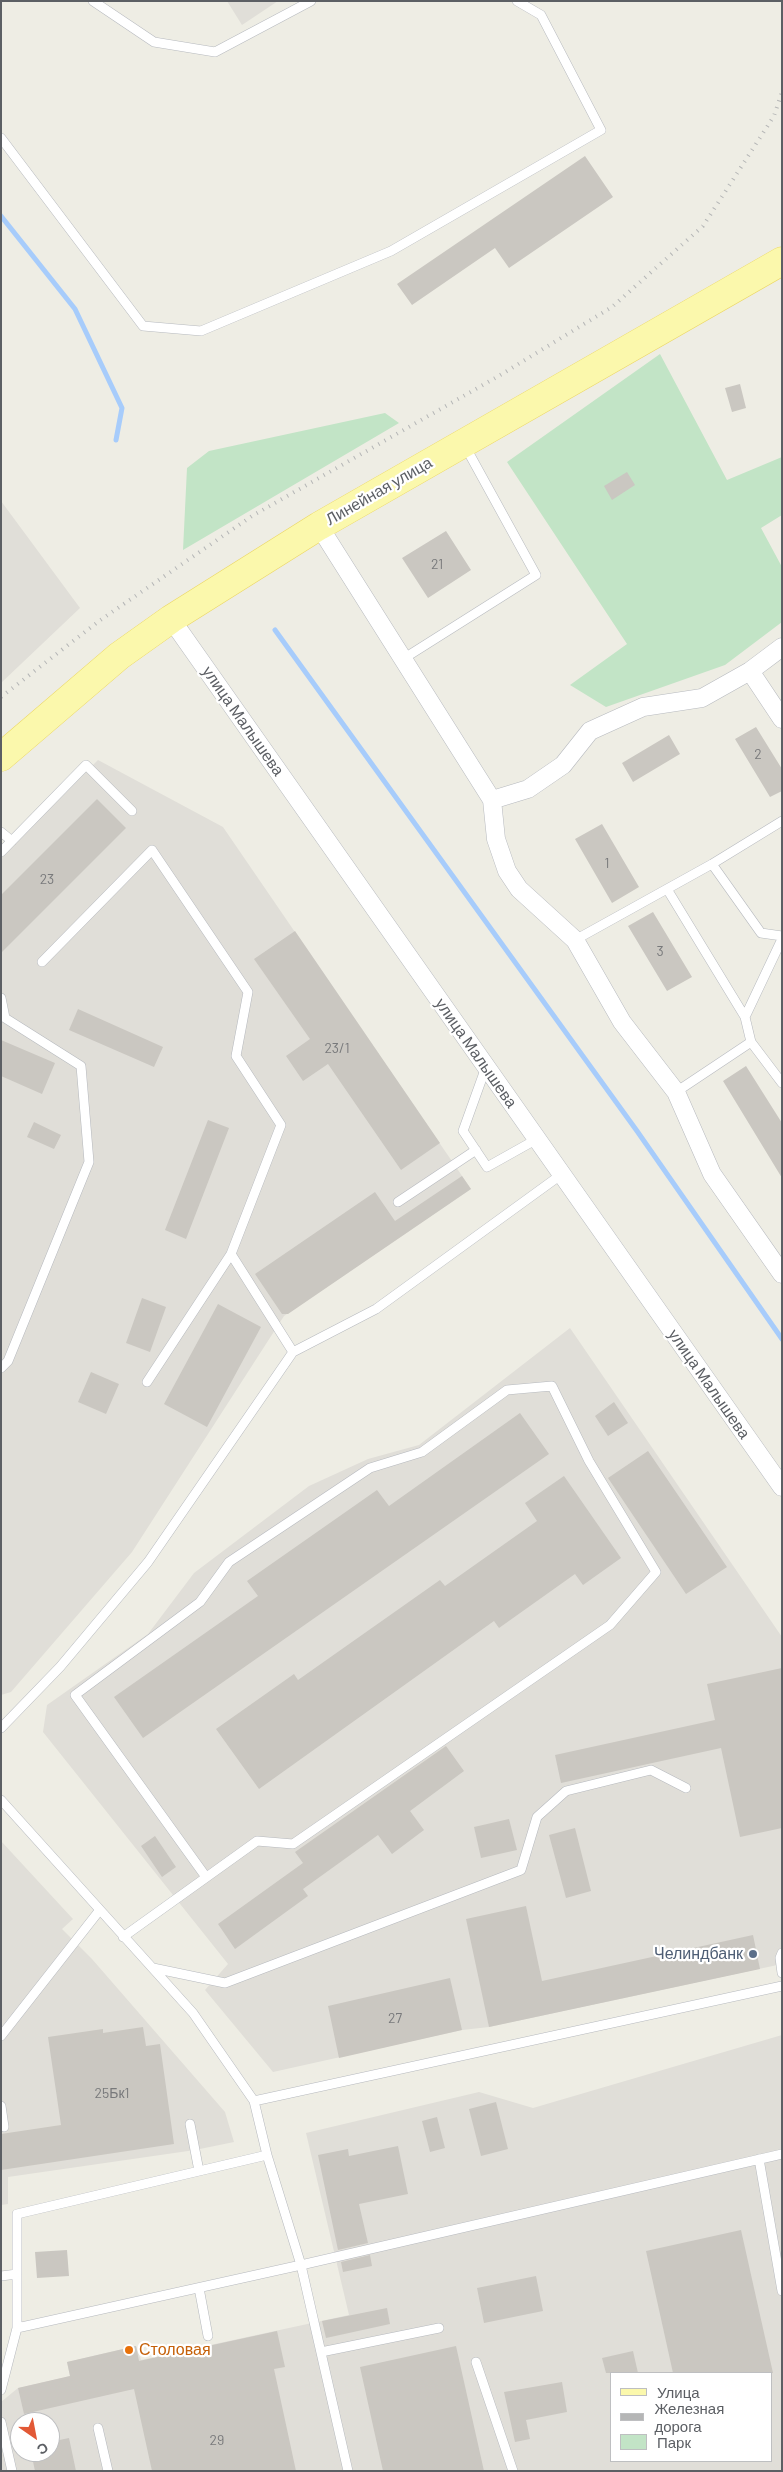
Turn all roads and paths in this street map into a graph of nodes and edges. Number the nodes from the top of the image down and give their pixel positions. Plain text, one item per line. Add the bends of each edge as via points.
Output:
1 (93, 1) edge
2 (310, 1) edge
3 (517, 1) edge
4 (1, 138) edge
5 (782, 261) edge
6 (463, 443) junction
7 (319, 526) junction
8 (171, 619) junction
9 (782, 647) edge
10 (403, 658) junction
11 (750, 670) junction
12 (782, 719) edge
13 (1, 757) edge
14 (492, 800) junction
15 (132, 811) dead end
16 (782, 821) edge
17 (1, 832) edge
18 (12, 841) junction
19 (1, 852) edge
20 (712, 864) junction
21 (667, 889) junction
22 (782, 937) edge
23 (575, 940) junction
24 (42, 962) dead end
25 (1, 998) edge
26 (745, 1017) junction
27 (751, 1042) junction
28 (486, 1067) junction
29 (782, 1083) edge
30 (676, 1092) junction
31 (537, 1140) junction
32 (476, 1150) junction
33 (562, 1174) junction
34 (398, 1202) dead end
35 (230, 1254) junction
36 (782, 1274) edge
37 (293, 1352) junction
38 (1, 1368) edge
39 (148, 1382) dead end
40 (782, 1487) edge
41 (1, 1728) edge
42 (686, 1788) dead end
43 (1, 1800) edge
44 (206, 1878) junction
45 (99, 1911) junction
46 (124, 1937) junction
47 (782, 1952) edge
48 (152, 1968) junction
49 (782, 1972) edge
50 (782, 1986) edge
51 (1, 2036) edge
52 (254, 2102) junction
53 (1, 2106) edge
54 (190, 2124) dead end
55 (4, 2127) dead end
56 (782, 2154) edge
57 (267, 2155) junction
58 (759, 2159) junction
59 (199, 2171) junction
60 (301, 2265) junction
61 (17, 2274) junction
62 (1, 2276) edge
63 (200, 2288) junction
64 (782, 2290) edge
65 (17, 2328) junction
66 (439, 2328) dead end
67 (208, 2336) dead end
68 (321, 2352) junction
69 (476, 2362) dead end
70 (1, 2390) edge
71 (1, 2422) edge
72 (98, 2428) dead end
73 (12, 2471) edge
74 (108, 2471) edge
75 (348, 2471) edge
76 (513, 2471) edge

1 - 2 lane via 154,42 215,52
3 - 4 lane via 542,15 601,130 391,251 201,331 143,326
5 - 6 main road, Линейная улица
6 - 7 main road, Линейная улица
6 - 10 lane via 536,575
7 - 8 main road, Линейная улица
7 - 10 street
8 - 13 main road, Линейная улица via 119,656
8 - 28 street, улица Малышева
9 - 11 street
10 - 14 street
11 - 12 street
11 - 14 street via 702,698 643,707 590,731 563,765 528,789
14 - 23 street via 496,839 507,871 518,889
15 - 18 lane via 86,765
16 - 20 lane
17 - 18 lane
18 - 19 lane
20 - 21 lane
20 - 22 lane via 762,934
21 - 23 lane
21 - 26 lane
22 - 26 lane
23 - 30 street via 622,1022
24 - 35 lane via 152,850 248,992 236,1056 282,1125
25 - 38 lane via 5,1018 81,1066 89,1162 8,1360
26 - 27 lane
27 - 29 lane
27 - 30 lane
28 - 31 street, улица Малышева
28 - 32 lane via 463,1131
30 - 36 street via 712,1174
31 - 32 lane via 487,1167
31 - 33 street, улица Малышева
32 - 34 lane
33 - 37 lane via 376,1310
33 - 40 street, улица Малышева
35 - 37 lane
35 - 39 lane
37 - 41 lane via 148,1562 60,1667
42 - 48 lane via 651,1770 566,1791 537,1817 521,1870 225,1983
43 - 45 lane
44 - 44 lane via 257,1841 293,1844 610,1625 656,1572 589,1462 552,1386 507,1390 422,1452 370,1468 229,1562 200,1602 75,1695
44 - 46 lane
45 - 46 lane
45 - 51 lane
46 - 48 lane
47 - 49 lane
48 - 52 lane via 193,2012
50 - 52 lane
52 - 57 lane
53 - 55 lane
54 - 59 lane
56 - 58 lane
57 - 59 lane
57 - 60 lane
58 - 60 lane
58 - 64 lane
59 - 61 lane via 17,2214
60 - 63 lane
60 - 68 lane
61 - 62 lane
61 - 65 lane
63 - 65 lane
63 - 67 lane
65 - 70 lane
66 - 68 lane
68 - 75 lane
69 - 76 lane
71 - 73 lane
72 - 74 lane

